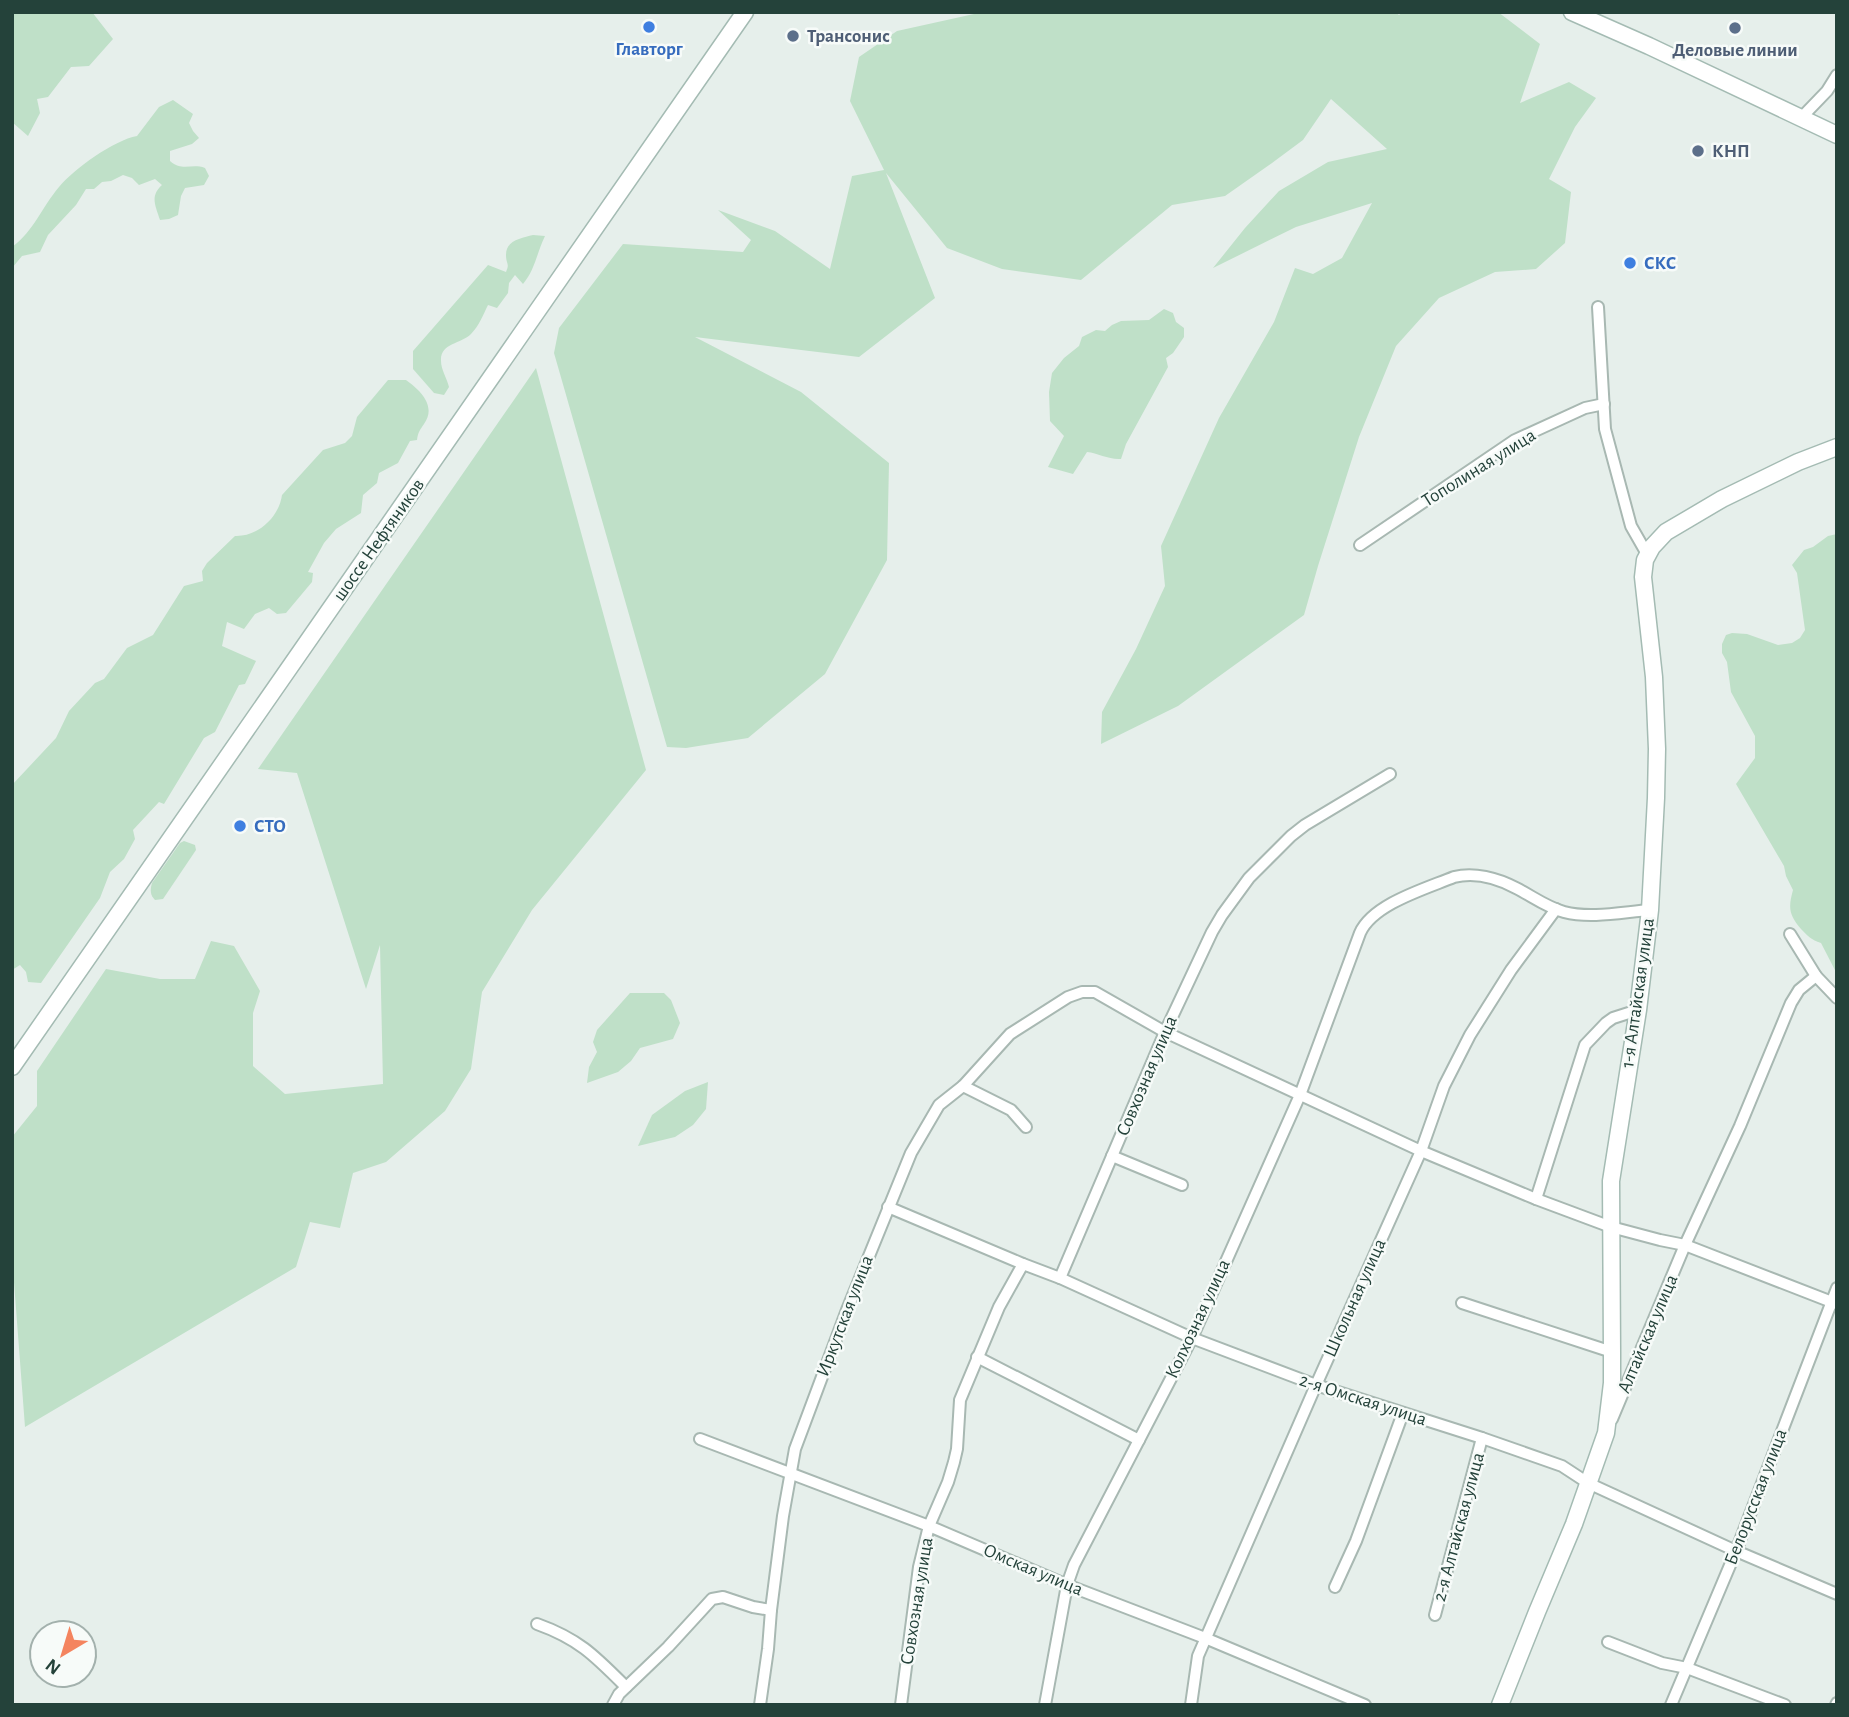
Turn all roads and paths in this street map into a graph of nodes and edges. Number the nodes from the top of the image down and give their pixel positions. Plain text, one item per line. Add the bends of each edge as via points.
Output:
1 (744, 12) edge
2 (1572, 12) edge
3 (1837, 75) edge
4 (1801, 118) junction
5 (1837, 135) edge
6 (1598, 307) dead end
7 (1604, 404) junction
8 (1837, 447) edge
9 (1360, 545) dead end
10 (1647, 554) junction
11 (1390, 774) dead end
12 (1556, 909) junction
13 (1650, 910) junction
14 (1790, 933) dead end
15 (1816, 976) junction
16 (1837, 998) edge
17 (1638, 1010) junction
18 (1165, 1032) junction
19 (12, 1067) edge
20 (962, 1086) junction
21 (1300, 1095) junction
22 (1026, 1127) dead end
23 (1421, 1151) junction
24 (1112, 1156) junction
25 (1182, 1185) dead end
26 (1536, 1199) junction
27 (888, 1207) junction
28 (1611, 1227) junction
29 (1685, 1245) junction
30 (1023, 1264) junction
31 (1060, 1278) junction
32 (1837, 1288) edge
33 (1462, 1303) dead end
34 (1834, 1303) edge
35 (1192, 1338) junction
36 (1612, 1352) junction
37 (977, 1357) junction
38 (1316, 1385) junction
39 (1403, 1413) junction
40 (1606, 1433) junction
41 (1482, 1438) junction
42 (700, 1439) dead end
43 (1139, 1440) junction
44 (791, 1475) junction
45 (1588, 1483) junction
46 (929, 1526) junction
47 (1736, 1551) junction
48 (1067, 1585) junction
49 (1335, 1587) dead end
50 (1837, 1594) edge
51 (771, 1610) junction
52 (1435, 1615) dead end
53 (537, 1624) dead end
54 (1205, 1639) junction
55 (1608, 1642) dead end
56 (1687, 1668) junction
57 (626, 1687) junction
58 (1345, 1700) edge
59 (613, 1705) edge
60 (760, 1705) edge
61 (901, 1705) edge
62 (1045, 1705) edge
63 (1191, 1705) edge
64 (1365, 1705) edge
65 (1500, 1705) edge
66 (1671, 1705) edge
67 (1785, 1705) edge

1 - 19 main road, шоссе Нефтяников
2 - 4 main road
3 - 4 street
4 - 5 main road
6 - 7 street
7 - 9 street, Тополиная улица via 1515,440
7 - 10 street via 1605,429 1630,526
8 - 10 main road via 1723,499 1666,532
10 - 13 main road, 1-я Алтайская улица via 1643,578 1657,749
11 - 18 street, Совхозная улица via 1305,825 1249,878 1212,932
12 - 13 street via 1589,915
12 - 21 street, Колхозная улица via 1515,887 1463,875 1372,916 1360,933
12 - 23 street, Школьная улица via 1470,1035 1444,1086
13 - 17 main road, 1-я Алтайская улица
14 - 15 street
15 - 16 street
15 - 29 street, Алтайская улица via 1791,1003
17 - 26 street via 1613,1018 1585,1045
17 - 28 main road, 1-я Алтайская улица via 1613,1161
18 - 20 street, Иркутская улица via 1095,992 1082,992 1014,1030
18 - 21 street
18 - 24 street, Совхозная улица
20 - 22 street via 1011,1110
20 - 27 street, Иркутская улица via 934,1111
21 - 23 street
21 - 35 street, Колхозная улица
23 - 26 street
23 - 38 street, Школьная улица
24 - 25 street
24 - 31 street, Совхозная улица
26 - 28 street
27 - 30 street, 2-я Омская улица
27 - 44 street, Иркутская улица via 799,1437
28 - 29 street
28 - 36 main road, 1-я Алтайская улица
29 - 34 street
29 - 40 street, Алтайская улица
30 - 31 street, 2-я Омская улица
30 - 37 street, Совхозная улица
31 - 35 street, 2-я Омская улица
32 - 34 street, Белорусская улица
33 - 36 street
34 - 47 street, Белорусская улица
35 - 38 street, 2-я Омская улица
35 - 43 street, Колхозная улица
36 - 40 main road, 1-я Алтайская улица
37 - 43 street
37 - 46 street, Совхозная улица via 960,1400 954,1462
38 - 39 street, 2-я Омская улица
38 - 54 street, Школьная улица
39 - 41 street, 2-я Омская улица
39 - 49 street
40 - 45 main road, Алтайская улица
41 - 45 street, 2-я Омская улица via 1562,1466
41 - 52 street, 2-я Алтайская улица
42 - 44 street, Омская улица
43 - 48 street, Колхозная улица
44 - 46 street, Омская улица
44 - 51 street, Иркутская улица
45 - 47 street, 2-я Омская улица
45 - 65 main road, Алтайская улица
46 - 48 street, Омская улица
46 - 61 street, Совхозная улица via 919,1567
47 - 50 street, 2-я Омская улица
47 - 56 street, Белорусская улица
48 - 54 street, Омская улица
48 - 62 street, Колхозная улица
51 - 57 street via 723,1597 712,1599
51 - 60 street, Иркутская улица
53 - 57 street via 583,1646
54 - 58 street, Омская улица
54 - 63 street, Школьная улица
55 - 56 street
56 - 66 street, Белорусская улица
56 - 67 street
57 - 59 street
58 - 64 street, Омская улица

